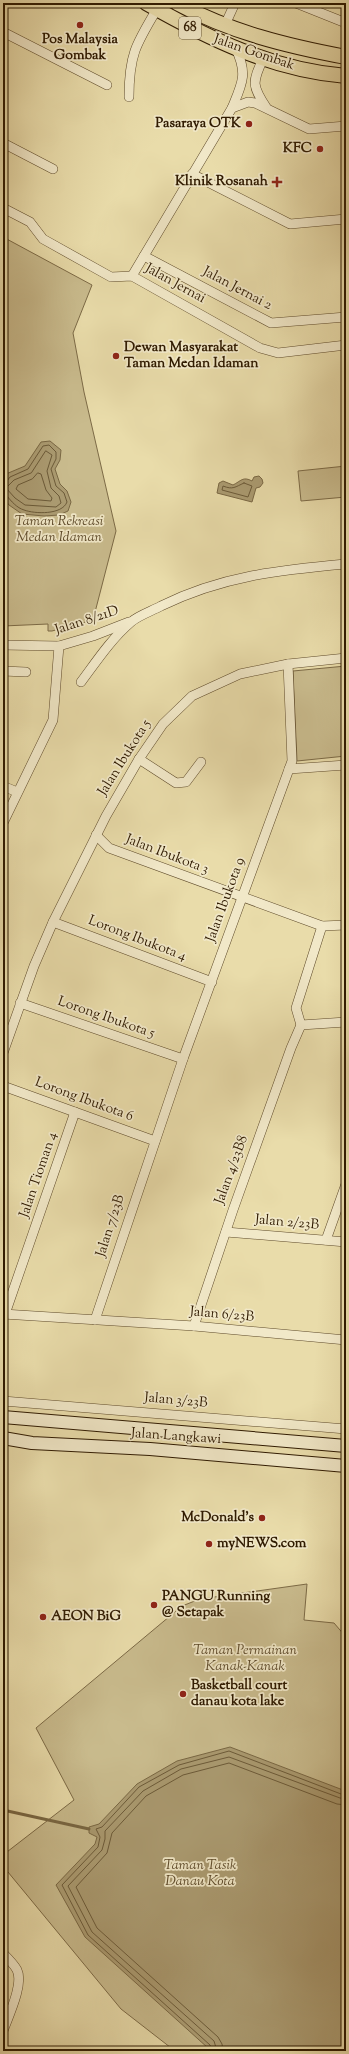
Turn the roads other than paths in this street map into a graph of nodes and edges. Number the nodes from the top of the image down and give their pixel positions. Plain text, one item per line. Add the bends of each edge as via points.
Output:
1 (177, 3) edge
2 (235, 3) edge
3 (296, 3) edge
4 (151, 6) edge
5 (318, 8) edge
6 (202, 17) junction
7 (346, 23) edge
8 (225, 25) junction
9 (3, 32) edge
10 (236, 49) junction
11 (346, 57) edge
12 (263, 59) junction
13 (346, 76) edge
14 (107, 86) dead end
15 (129, 97) dead end
16 (266, 107) junction
17 (232, 108) junction
18 (346, 126) edge
19 (3, 143) edge
20 (53, 169) dead end
21 (192, 174) junction
22 (3, 208) edge
23 (346, 219) edge
24 (144, 256) junction
25 (132, 276) junction
26 (346, 317) edge
27 (346, 346) edge
28 (346, 564) edge
29 (132, 621) junction
30 (3, 645) edge
31 (59, 646) junction
32 (346, 658) edge
33 (288, 664) junction
34 (3, 671) edge
35 (26, 672) dead end
36 (81, 682) dead end
37 (139, 759) junction
38 (201, 762) dead end
39 (346, 765) edge
40 (288, 770) junction
41 (3, 786) edge
42 (17, 792) junction
43 (3, 823) edge
44 (96, 835) junction
45 (242, 898) junction
46 (52, 922) junction
47 (346, 924) edge
48 (322, 926) junction
49 (212, 982) junction
50 (20, 1004) junction
51 (346, 1022) edge
52 (301, 1025) junction
53 (3, 1053) edge
54 (183, 1059) junction
55 (3, 1086) edge
56 (75, 1112) junction
57 (154, 1141) junction
58 (346, 1184) edge
59 (226, 1232) junction
60 (326, 1240) junction
61 (346, 1242) edge
62 (4, 1314) edge
63 (95, 1320) junction
64 (194, 1326) junction
65 (346, 1340) edge
66 (3, 1401) edge
67 (3, 1417) edge
68 (346, 1429) edge
69 (3, 1438) edge
70 (32, 1443) junction
71 (3, 1446) edge
72 (346, 1446) edge
73 (346, 1466) edge
74 (3, 1953) edge
75 (3, 2031) edge

1 - 6 main road, Jalan Gombak / 68
2 - 8 street
3 - 5 street
4 - 10 main road, Jalan Gombak / 68 via 195,31
4 - 15 street via 133,53
5 - 7 street
6 - 8 main road, Jalan Gombak / 68
6 - 12 main road via 213,28 254,48
8 - 11 main road, Jalan Gombak / 68 via 264,39
9 - 14 street
10 - 12 main road, Jalan Gombak / 68
10 - 17 street via 243,68 243,78
12 - 13 main road, Jalan Gombak / 68 via 299,69
12 - 16 street via 254,81 257,94
16 - 17 street via 248,102
16 - 18 street via 309,129
17 - 21 street
19 - 20 street
21 - 23 street via 290,224
21 - 24 street
22 - 25 street, Jalan Jernai via 30,222 43,239 110,277
24 - 25 street
24 - 26 street, Jalan Jernai 2 via 271,323
25 - 27 street, Jalan Jernai via 260,348 278,353
28 - 29 street via 277,570 224,581 175,599
29 - 31 street, Jalan 8/21D
29 - 36 street via 104,651
30 - 31 street, Jalan 8/21D
31 - 42 street via 53,720
32 - 33 street, Jalan Ibukota 5
33 - 37 street, Jalan Ibukota 5 via 240,674 192,696 163,724
33 - 40 street, Jalan Ibukota 9 via 292,761
34 - 35 street
37 - 38 street via 176,783 186,782
37 - 44 street, Jalan Ibukota 5
39 - 40 street
40 - 45 street, Jalan Ibukota 9
41 - 42 street
42 - 43 street
44 - 45 street, Jalan Ibukota 3 via 109,848
44 - 46 street, Jalan Ibukota 5
45 - 48 street, Jalan Ibukota 3
45 - 49 street, Jalan Ibukota 9
46 - 49 street, Lorong Ibukota 4
46 - 50 street, Jalan Ibukota 5
47 - 48 street
48 - 52 street via 296,1008
49 - 54 street, Jalan Ibukota 9
50 - 53 street, Jalan Ibukota 5
50 - 54 street, Lorong Ibukota 5
51 - 52 street
52 - 59 street, Jalan 4/23B8 via 288,1055
54 - 57 street, Jalan Ibukota 9
55 - 56 street, Lorong Ibukota 6
56 - 57 street, Lorong Ibukota 6
56 - 62 street, Jalan Tioman 4
57 - 63 street, Jalan 7/23B
58 - 60 street
59 - 60 street, Jalan 2/23B
59 - 64 street, Jalan 4/23B8
60 - 61 street, Jalan 2/23B
62 - 63 street, Jalan 6/23B
63 - 64 street, Jalan 6/23B
64 - 65 street, Jalan 6/23B
66 - 68 street, Jalan 3/23B
67 - 72 street, Jalan Langkawi
69 - 70 street, Jalan Langkawi
70 - 71 street
70 - 73 street, Jalan Langkawi via 150,1449
74 - 75 street via 18,1975 16,1993

